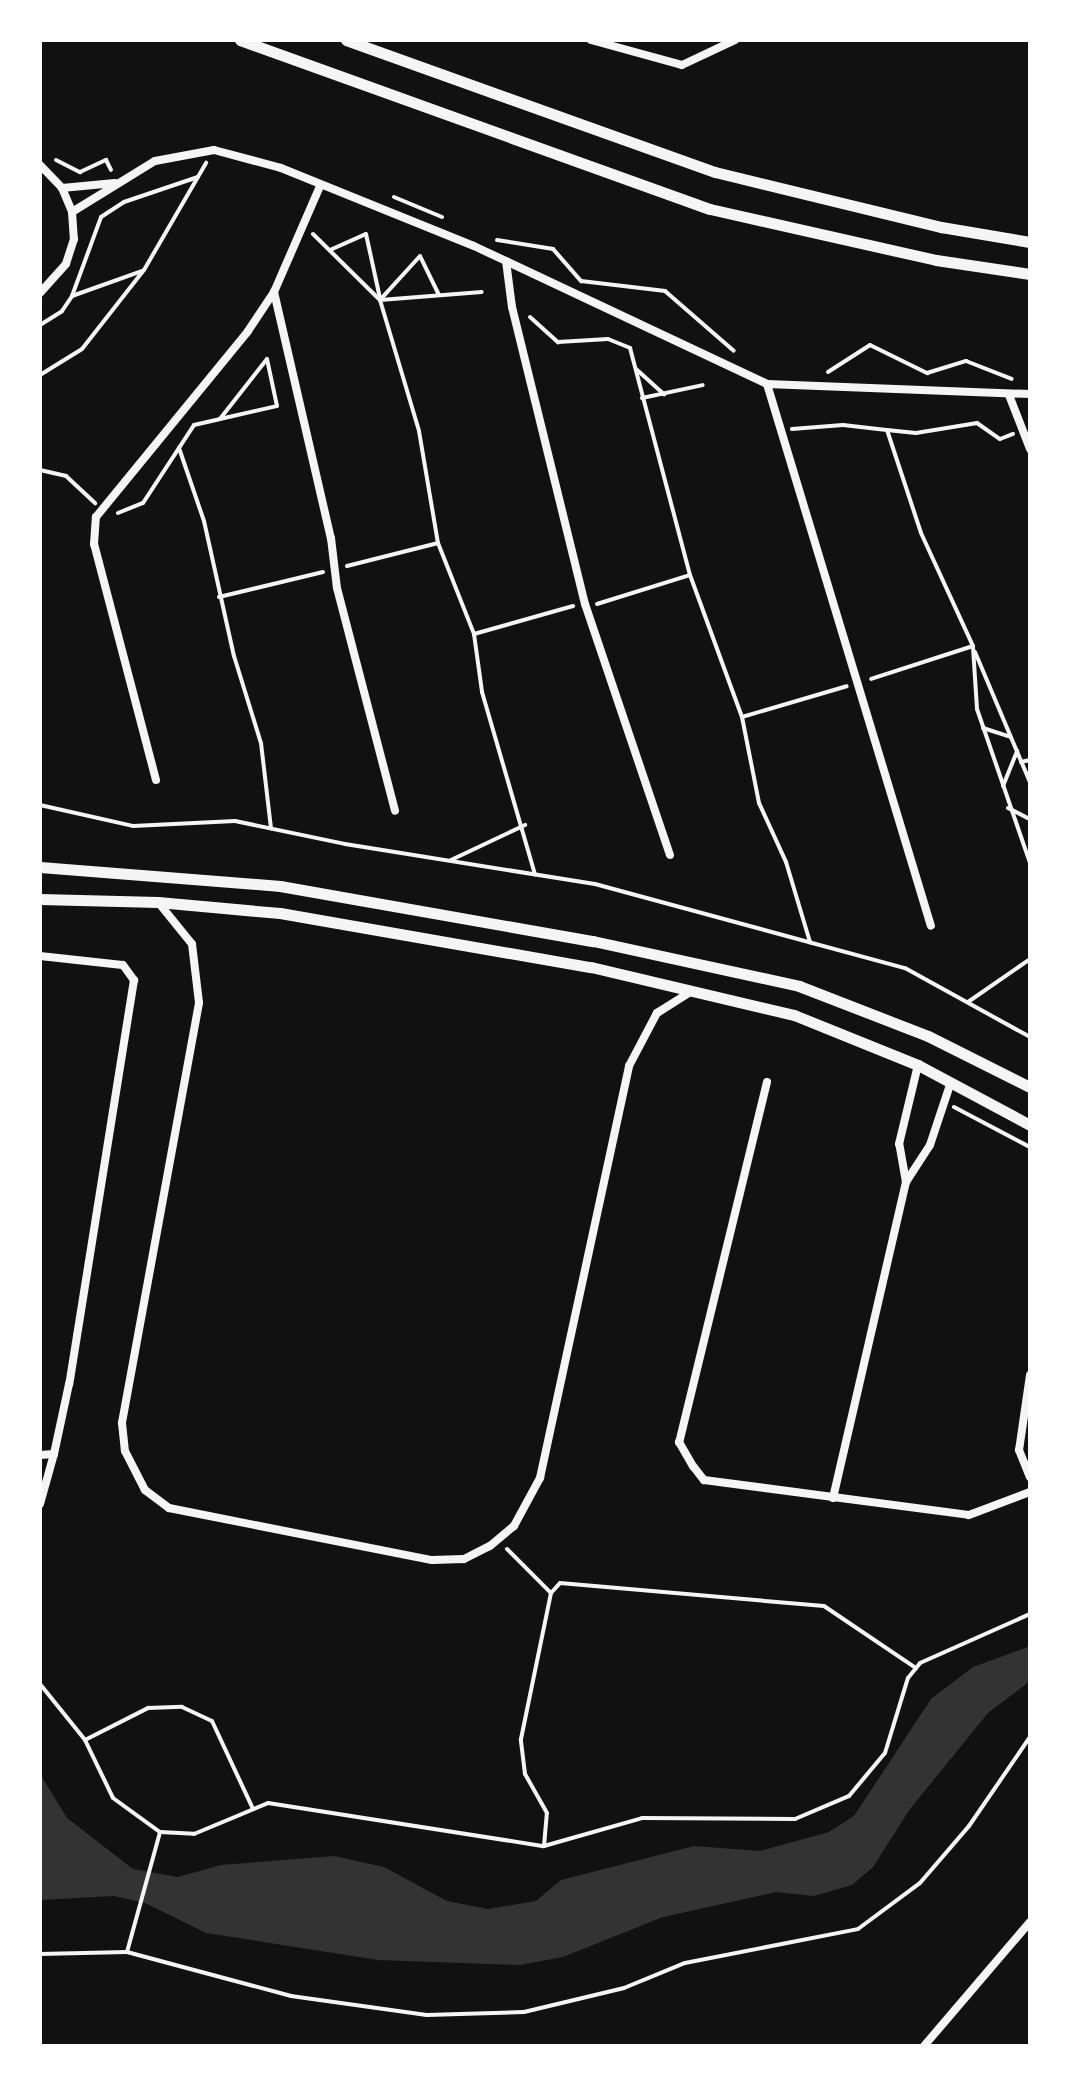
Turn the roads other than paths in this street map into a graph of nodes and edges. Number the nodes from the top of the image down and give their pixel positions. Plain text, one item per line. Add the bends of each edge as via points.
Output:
1 (240, 40) edge
2 (346, 40) edge
3 (591, 40) edge
4 (735, 40) edge
5 (40, 165) edge
6 (116, 183) junction
7 (320, 186) junction
8 (62, 188) junction
9 (72, 212) junction
10 (1030, 242) edge
11 (506, 261) junction
12 (1030, 274) edge
13 (274, 292) junction
14 (40, 293) edge
15 (767, 384) junction
16 (1030, 394) edge
17 (1009, 395) junction
18 (1030, 449) edge
19 (156, 780) dead end
20 (395, 811) dead end
21 (670, 855) dead end
22 (40, 867) edge
23 (40, 899) edge
24 (158, 902) junction
25 (931, 926) dead end
26 (40, 956) edge
27 (692, 991) junction
28 (918, 1065) junction
29 (767, 1082) dead end
30 (951, 1082) junction
31 (1030, 1087) edge
32 (1030, 1125) edge
33 (906, 1182) junction
34 (1030, 1375) edge
35 (54, 1454) junction
36 (40, 1455) edge
37 (1030, 1477) edge
38 (1030, 1492) edge
39 (833, 1498) junction
40 (40, 1505) edge
41 (1030, 1922) edge
42 (924, 2046) edge

1 - 12 street via 710,209 936,260
2 - 10 street via 715,172 941,227
3 - 4 street via 682,65
5 - 8 street
6 - 7 street via 155,161 214,150 248,156
6 - 8 street
6 - 9 street
7 - 11 street
7 - 13 street
8 - 9 street
9 - 14 street via 74,239 66,264
11 - 15 street
11 - 21 street via 514,313 595,640
13 - 19 street via 96,517 94,544
13 - 20 street via 337,588
15 - 17 street
15 - 25 street
16 - 17 street
17 - 18 street
22 - 31 street via 280,886 593,941 799,986 928,1036
23 - 24 street
24 - 27 street via 295,916 591,967
24 - 27 street via 192,944 199,1003 122,1423 125,1451 135,1475 169,1508 432,1560 464,1559 498,1540 514,1526 540,1478 629,1066 657,1013
26 - 35 street via 123,965 134,980
27 - 28 street via 794,1015
28 - 30 street
28 - 33 street via 899,1144
29 - 39 street via 679,1442 704,1480
30 - 32 street
30 - 33 street via 930,1145
33 - 39 street
34 - 37 street via 1019,1450
35 - 36 street
35 - 40 street
38 - 39 street via 969,1515
41 - 42 street

